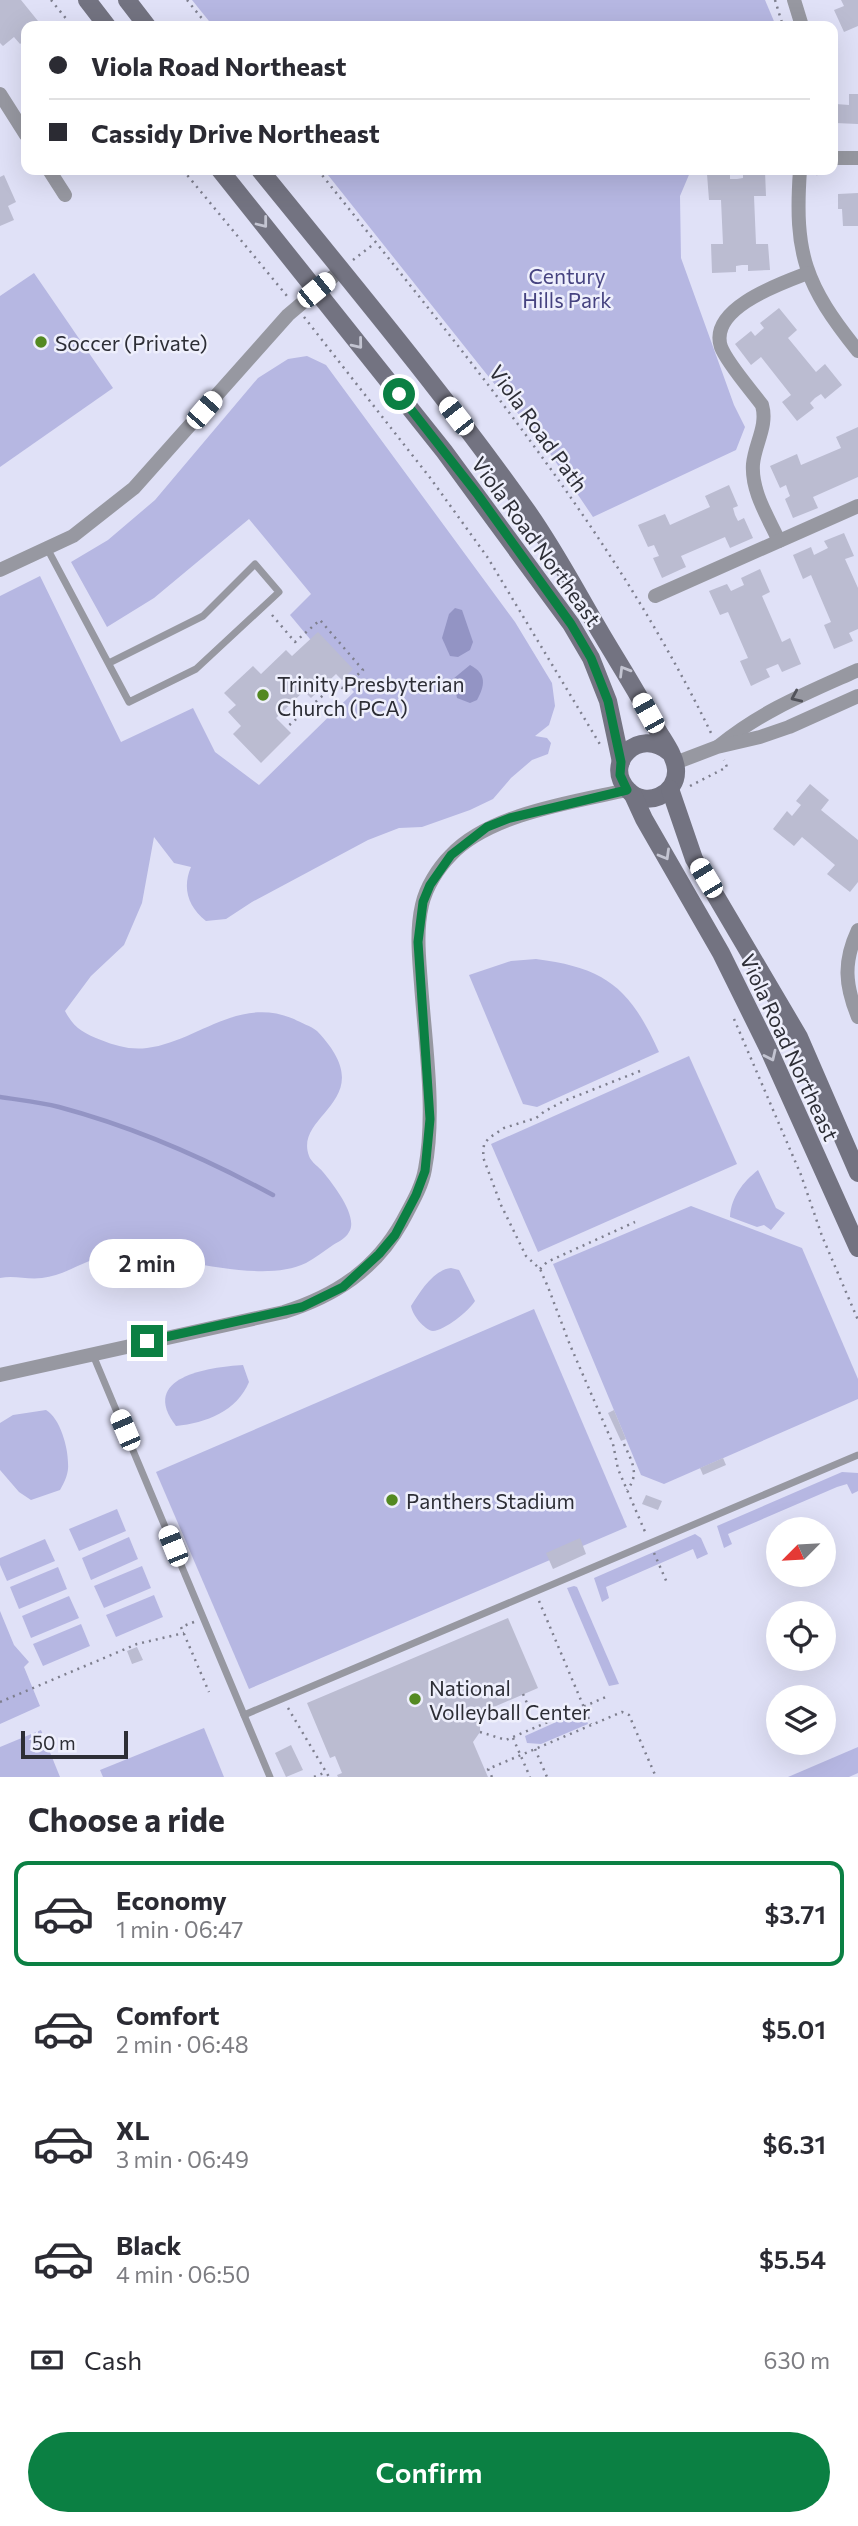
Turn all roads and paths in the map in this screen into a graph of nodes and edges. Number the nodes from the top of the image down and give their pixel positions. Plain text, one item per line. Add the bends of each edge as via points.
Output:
1 (51, 0) edge
2 (87, 0) edge
3 (127, 0) edge
4 (187, 0) edge
5 (775, 0) edge
6 (794, 0) edge
7 (68, 21) edge
8 (103, 21) edge
9 (143, 21) edge
10 (204, 21) edge
11 (781, 21) edge
12 (800, 21) edge
13 (0, 94) edge
14 (21, 127) edge
15 (838, 158) edge
16 (858, 158) edge
17 (52, 175) edge
18 (187, 175) edge
19 (224, 175) edge
20 (264, 175) edge
21 (322, 175) edge
22 (800, 175) edge
23 (65, 195) dead end
24 (375, 243) junction
25 (341, 270) junction
26 (808, 273) junction
27 (316, 290) junction
28 (297, 307) junction
29 (858, 351) edge
30 (858, 506) edge
31 (779, 541) junction
32 (48, 550) junction
33 (0, 570) edge
34 (655, 596) dead end
35 (265, 607) junction
36 (109, 663) junction
37 (858, 670) edge
38 (858, 696) edge
39 (706, 724) dead end
40 (286, 727) dead end
41 (717, 747) junction
42 (604, 751) dead end
43 (672, 758) junction
44 (621, 762) junction
45 (727, 767) dead end
46 (702, 779) dead end
47 (670, 789) junction
48 (630, 792) junction
49 (858, 930) edge
50 (731, 1010) dead end
51 (858, 1017) edge
52 (640, 1071) dead end
53 (858, 1173) edge
54 (635, 1222) dead end
55 (858, 1248) edge
56 (540, 1269) junction
57 (858, 1320) edge
58 (92, 1353) junction
59 (0, 1375) edge
60 (624, 1444) dead end
61 (858, 1455) edge
62 (627, 1490) junction
63 (650, 1545) junction
64 (668, 1585) dead end
65 (539, 1601) dead end
66 (202, 1618) junction
67 (184, 1633) junction
68 (209, 1692) dead end
69 (523, 1694) dead end
70 (606, 1697) dead end
71 (283, 1699) junction
72 (0, 1702) edge
73 (583, 1706) junction
74 (244, 1715) junction
75 (560, 1717) junction
76 (591, 1725) junction
77 (480, 1732) dead end
78 (513, 1737) junction
79 (535, 1749) junction
80 (520, 1755) junction
81 (326, 1772) junction
82 (270, 1777) edge
83 (314, 1777) edge
84 (329, 1777) edge
85 (492, 1777) edge
86 (530, 1777) edge
87 (547, 1777) edge
88 (656, 1777) edge

1 - 7 path
2 - 8 main road
3 - 9 main road
4 - 10 path
5 - 11 path
6 - 12 street
13 - 14 street
15 - 16 street
17 - 23 street
18 - 28 path
19 -> 27 main road, Viola Road Northeast
20 - 25 main road, Viola Road Northeast
21 - 24 path, Viola Road Path
22 - 26 street via 798,228
24 - 25 path
24 - 39 path, Viola Road Path via 550,466 621,572
25 - 27 street
43 -> 25 main road, Viola Road Northeast via 527,511
26 - 29 street via 827,310
26 - 31 street via 753,297 726,321 720,339 726,356 762,405 762,433 753,473
27 - 28 street
27 -> 44 main road, Viola Road Northeast via 470,484 571,624 608,701
28 - 32 street via 134,488
28 - 42 path via 488,558
30 - 31 street
31 - 34 street
32 - 33 street
32 - 36 lane
35 - 36 lane via 196,668 128,702
35 - 36 lane via 279,592 255,564 203,616
35 - 40 path via 295,642 320,620 362,670 342,688 337,682
37 -> 41 street via 755,718
38 - 41 street via 789,727
41 - 43 street
43 - 44 main road via 655,743 639,744 626,752
43 - 47 main road via 676,774
44 - 48 main road via 620,775
45 - 46 path
47 - 48 main road via 656,798 640,798
47 - 53 main road, Viola Road Northeast via 694,859 799,1037
48 -> 55 main road, Viola Road Northeast via 721,953
48 - 58 street via 487,827 451,855 430,885 418,942 430,1119 425,1171 395,1235 379,1254 343,1287 302,1307
49 - 51 street via 846,971
50 - 57 path
52 - 56 path via 504,1128 484,1144 483,1157 506,1215 526,1256
54 - 56 path
56 - 62 path via 613,1444
58 - 59 street
58 - 66 lane
60 - 62 path via 635,1471
61 - 63 lane
62 - 63 path
63 - 64 path
63 - 71 lane
65 - 73 path
66 - 67 path via 181,1627
66 - 74 lane
67 - 68 path
67 - 72 path via 137,1644
69 - 75 path via 527,1703
70 - 73 path
71 - 74 lane
71 - 81 path
73 - 75 path
73 - 76 path
74 - 82 lane
75 - 78 path
76 - 79 path
76 - 88 path via 622,1712 628,1714
77 - 78 path via 506,1740
78 - 80 path
79 - 80 path
79 - 87 path
80 - 85 path via 488,1769
80 - 86 path
81 - 83 path
81 - 84 path

